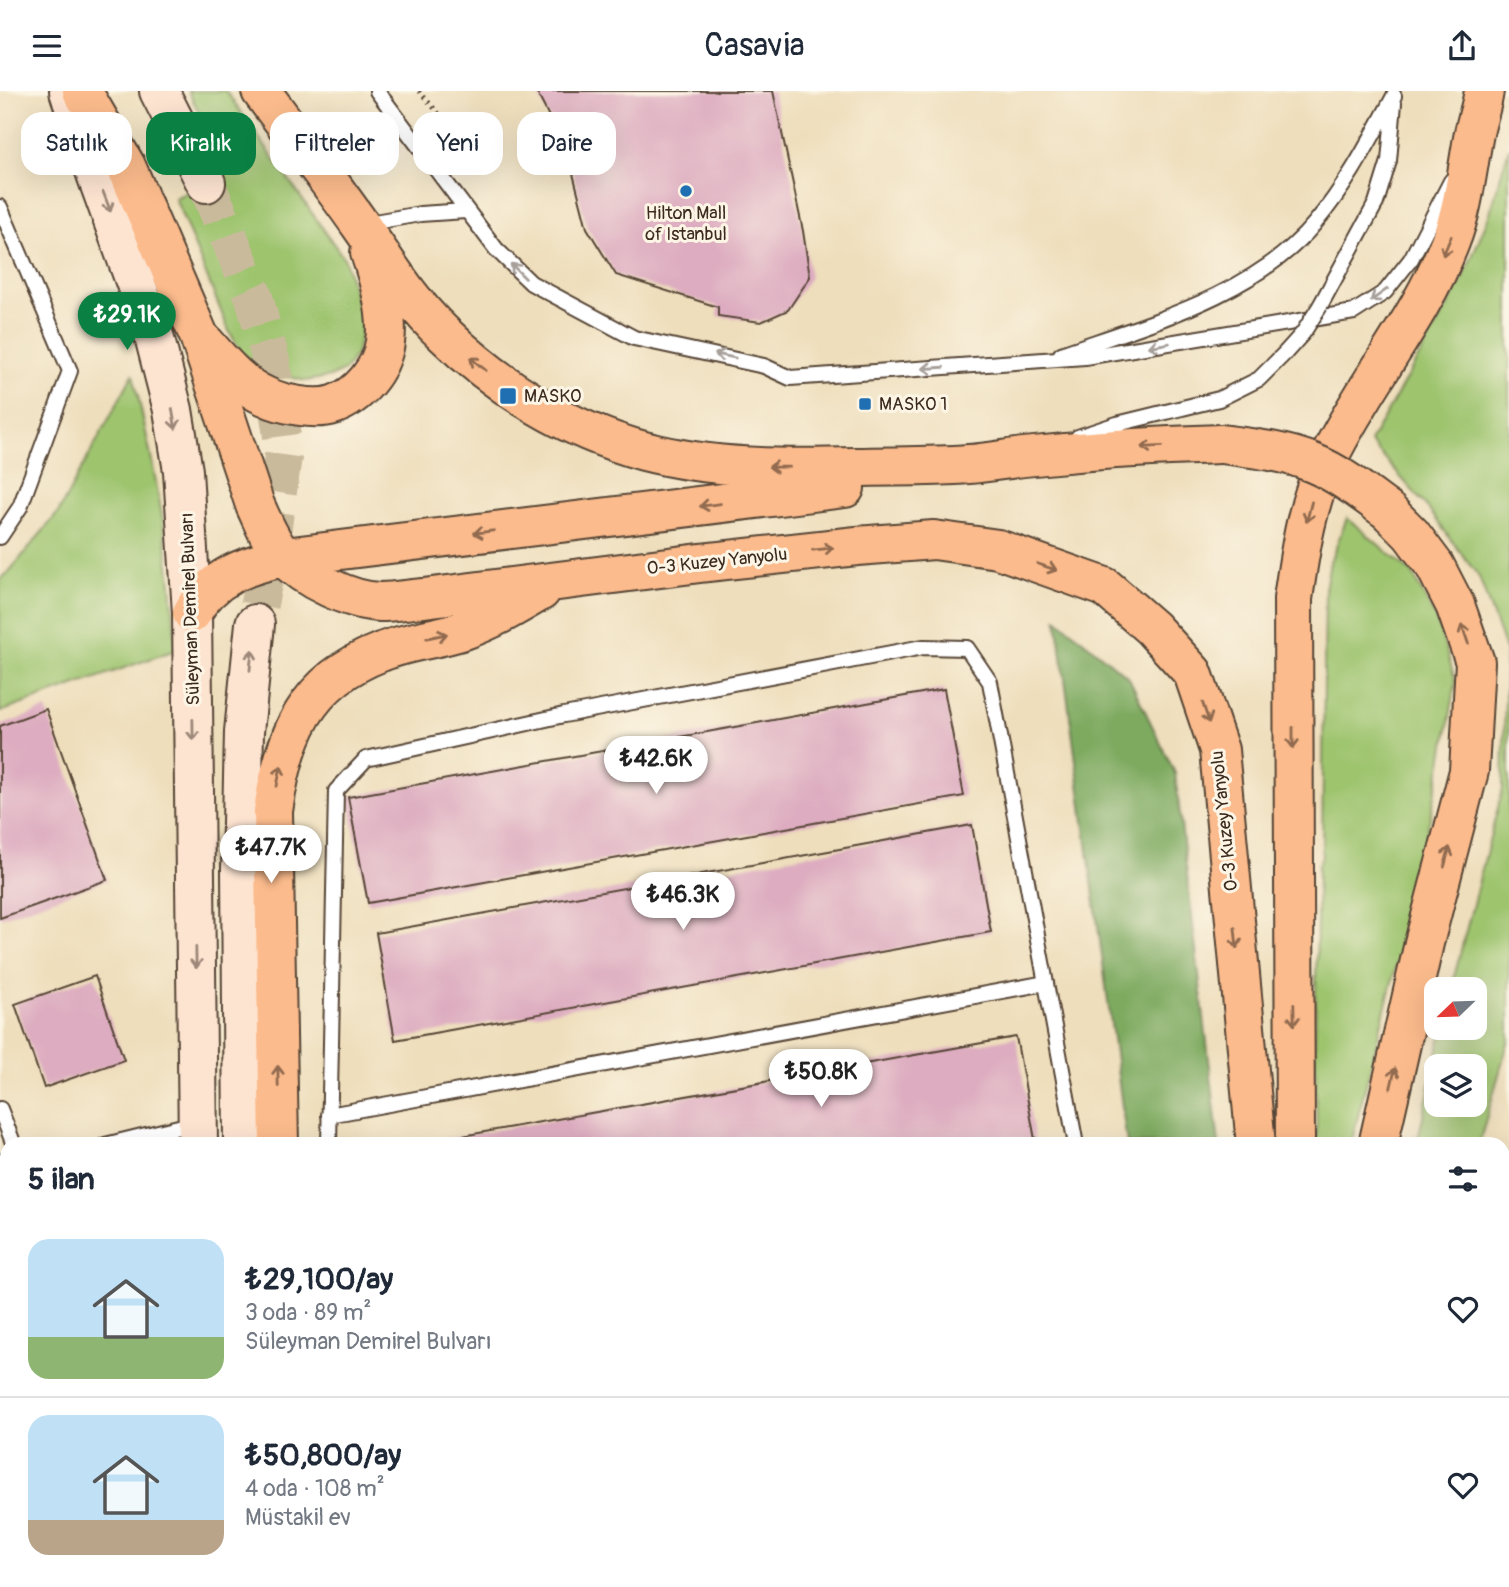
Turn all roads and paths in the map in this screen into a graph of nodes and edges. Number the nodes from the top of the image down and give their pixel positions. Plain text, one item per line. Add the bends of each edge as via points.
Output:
1 (69, 91) edge
2 (82, 91) edge
3 (159, 91) edge
4 (261, 91) edge
5 (377, 91) edge
6 (419, 91) edge
7 (1484, 91) edge
8 (1395, 93) edge
9 (437, 112) edge
10 (1474, 132) junction
11 (206, 183) tunnel mouth
12 (0, 207) edge
13 (466, 211) junction
14 (360, 225) junction
15 (199, 336) junction
16 (1044, 360) junction
17 (1023, 457) junction
18 (971, 464) junction
19 (0, 537) edge
20 (284, 557) junction
21 (561, 579) junction
22 (192, 613) junction
23 (255, 624) tunnel mouth
24 (1046, 983) junction
25 (0, 1109) edge
26 (329, 1115) junction
27 (199, 1133) edge
28 (10, 1137) edge
29 (168, 1137) edge
30 (243, 1137) edge
31 (279, 1137) edge
32 (329, 1137) edge
33 (1075, 1137) edge
34 (1255, 1137) edge
35 (1295, 1137) edge
36 (1380, 1137) edge

1 -> 22 main road, Süleyman Demirel Bulvarı via 152,328 173,410 185,497
2 - 15 main road via 126,166
3 - 11 main road
4 - 14 main road
5 - 13 lane
6 - 9 path
7 - 10 main road
8 - 16 lane via 1353,172 1314,225 1278,259 1221,294
8 - 17 lane, bridge via 1389,160 1376,203 1303,333 1259,379 1219,399 1117,424
10 -> 16 lane via 1411,259 1385,292 1354,312
10 -> 35 main road via 1451,241 1420,303 1328,457 1301,545 1293,599
12 - 19 lane via 70,371 20,507
13 - 14 lane
16 -> 13 lane via 790,378 764,366 634,338 531,283
14 - 15 main road via 374,266 386,341 381,360 355,394 331,406 295,406 264,396 230,371
18 -> 14 main road via 748,467 645,451 573,425 518,394 441,332
15 - 20 main road via 255,505
17 - 18 main road
36 -> 17 main road, bridge via 1469,771 1475,662 1435,566 1411,534 1355,486 1313,463 1267,450 1221,444
18 -> 20 main road via 882,484
20 - 21 main road, O-3 Kuzey Yanyolu via 344,595 378,602
20 - 22 main road via 229,575 201,596
31 -> 21 main road via 273,811 289,739 311,701 356,663 463,631 503,614
21 -> 34 main road, O-3 Kuzey Yanyolu via 934,540 998,549 1105,587 1152,628 1193,673 1219,750
22 -> 27 main road, Süleyman Demirel Bulvarı
30 -> 23 main road via 244,732
24 - 26 lane
24 - 26 lane via 990,682 967,648 923,647 564,715 366,759 336,791
24 - 33 lane
25 - 28 lane
26 - 32 lane
27 - 29 lane

